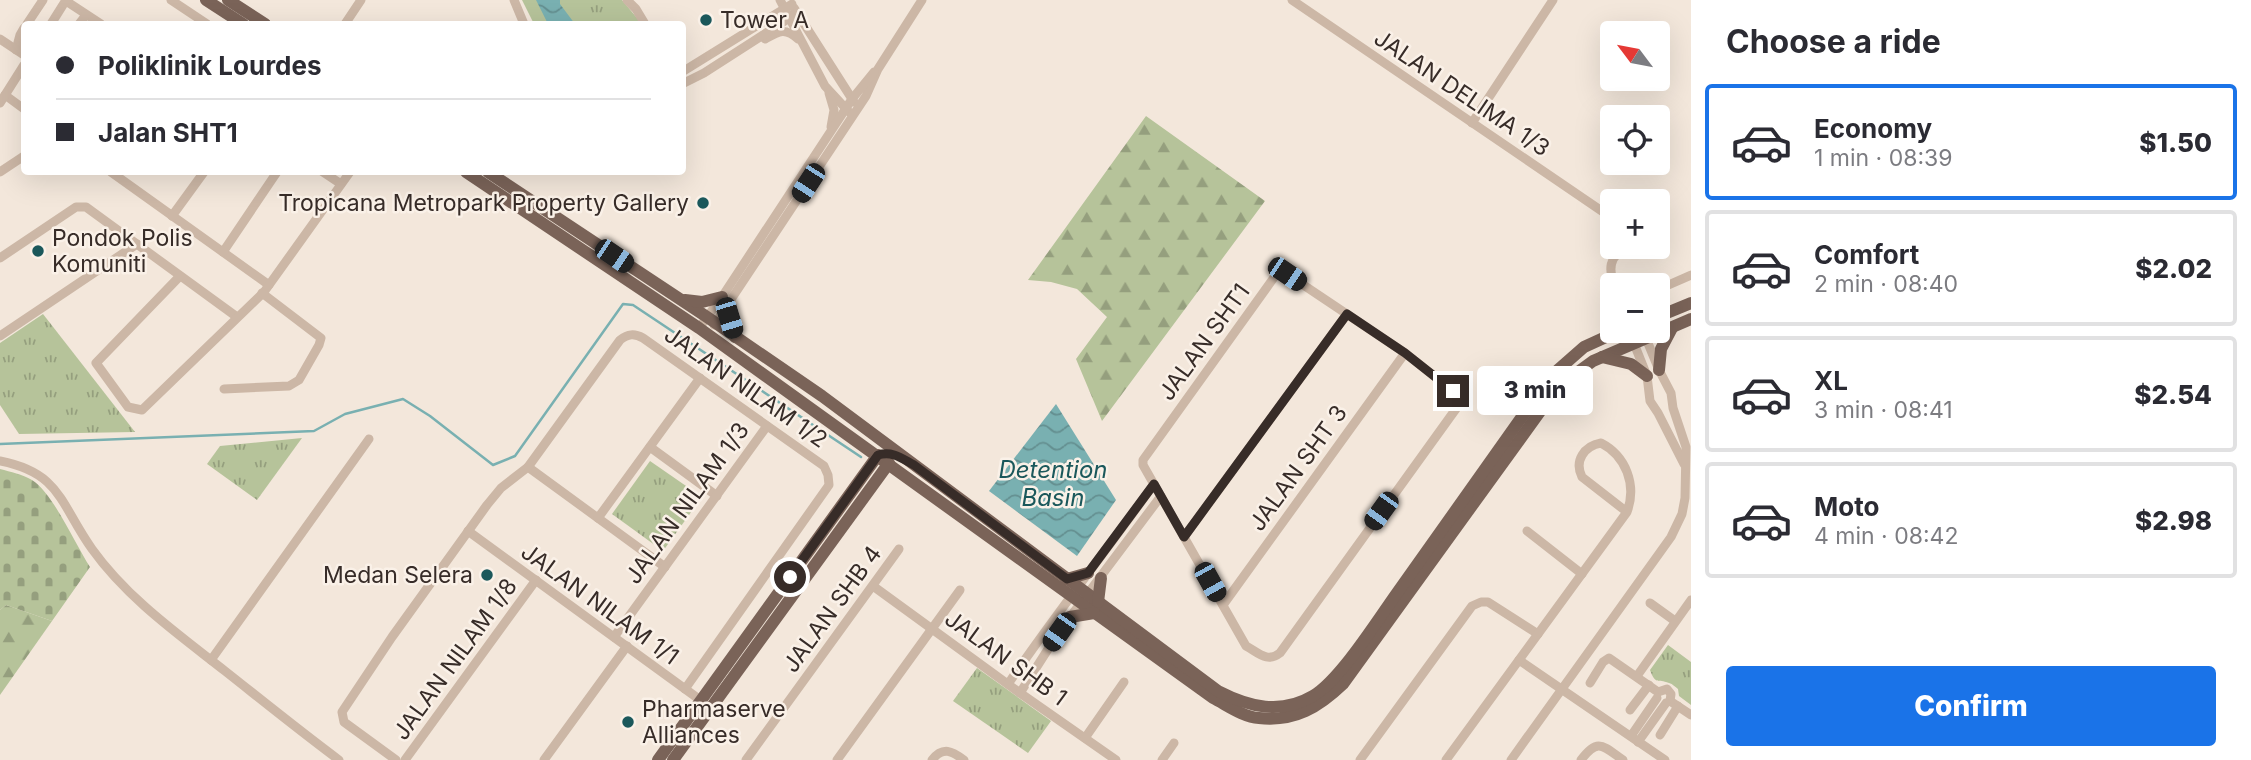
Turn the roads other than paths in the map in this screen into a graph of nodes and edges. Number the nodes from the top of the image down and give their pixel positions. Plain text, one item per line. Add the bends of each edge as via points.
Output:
1 (43, 0) edge
2 (171, 0) edge
3 (206, 0) edge
4 (228, 0) edge
5 (361, 0) edge
6 (514, 0) edge
7 (627, 0) edge
8 (922, 0) edge
9 (1292, 0) edge
10 (1553, 0) edge
11 (66, 1) edge
12 (788, 7) edge
13 (86, 15) junction
14 (29, 21) edge
15 (53, 21) edge
16 (81, 21) edge
17 (96, 21) edge
18 (202, 21) edge
19 (238, 21) edge
20 (260, 21) edge
21 (347, 21) edge
22 (523, 21) edge
23 (643, 21) edge
24 (21, 34) edge
25 (0, 39) edge
26 (802, 43) junction
27 (20, 53) edge
28 (724, 59) junction
29 (877, 69) junction
30 (21, 70) edge
31 (686, 70) edge
32 (865, 80) junction
33 (686, 82) edge
34 (842, 84) junction
35 (825, 86) junction
36 (3, 99) edge
37 (21, 105) edge
38 (852, 108) junction
39 (1472, 123) junction
40 (830, 132) junction
41 (21, 158) edge
42 (0, 173) edge
43 (115, 175) edge
44 (128, 175) edge
45 (202, 175) edge
46 (275, 175) edge
47 (328, 175) edge
48 (348, 175) edge
49 (472, 175) edge
50 (491, 175) edge
51 (123, 181) junction
52 (341, 184) junction
53 (520, 200) junction
54 (1600, 210) edge
55 (172, 216) junction
56 (137, 244) junction
57 (223, 252) junction
58 (0, 258) edge
59 (1691, 275) edge
60 (180, 276) junction
61 (1670, 284) edge
62 (269, 285) junction
63 (262, 293) junction
64 (681, 300) junction
65 (725, 302) junction
66 (1691, 303) edge
67 (1670, 311) edge
68 (1347, 314) junction
69 (237, 317) junction
70 (1691, 319) edge
71 (711, 320) junction
72 (1672, 328) joint
73 (703, 331) junction
74 (0, 336) edge
75 (735, 337) junction
76 (1600, 339) edge
77 (1626, 343) edge
78 (1641, 343) edge
79 (1405, 353) junction
80 (1602, 357) junction
81 (1653, 373) junction
82 (700, 378) junction
83 (224, 389) dead end
84 (767, 426) junction
85 (870, 433) junction
86 (369, 439) dead end
87 (864, 446) junction
88 (650, 447) junction
89 (884, 457) junction
90 (0, 461) edge
91 (914, 465) junction
92 (528, 467) junction
93 (1687, 469) junction
94 (865, 474) junction
95 (878, 479) junction
96 (917, 483) junction
97 (1154, 484) junction
98 (717, 496) junction
99 (1161, 496) junction
100 (1170, 512) junction
101 (1628, 512) junction
102 (1149, 513) junction
103 (598, 518) junction
104 (468, 531) junction
105 (1527, 531) dead end
106 (1184, 537) junction
107 (899, 549) dead end
108 (665, 567) junction
109 (1582, 574) junction
110 (1094, 576) junction
111 (536, 580) junction
112 (873, 586) junction
113 (961, 590) dead end
114 (1077, 599) junction
115 (1691, 600) edge
116 (1650, 603) dead end
117 (1223, 605) junction
118 (1675, 621) junction
119 (1049, 625) junction
120 (932, 628) junction
121 (1059, 632) junction
122 (1538, 634) junction
123 (614, 637) junction
124 (626, 646) junction
125 (1026, 658) junction
126 (211, 660) junction
127 (1519, 660) junction
128 (1036, 666) junction
129 (1637, 676) junction
130 (1124, 682) dead end
131 (1590, 683) dead end
132 (1008, 684) junction
133 (1649, 685) junction
134 (1562, 688) junction
135 (685, 689) junction
136 (1020, 692) junction
137 (1666, 700) junction
138 (705, 704) junction
139 (1630, 710) dead end
140 (1691, 715) edge
141 (1660, 735) dead end
142 (1085, 738) junction
143 (1634, 739) junction
144 (1174, 743) dead end
145 (339, 760) edge
146 (396, 760) edge
147 (405, 760) edge
148 (544, 760) edge
149 (657, 760) edge
150 (673, 760) edge
151 (746, 760) edge
152 (837, 760) edge
153 (932, 760) edge
154 (964, 760) edge
155 (1116, 760) edge
156 (1162, 760) edge
157 (1360, 760) edge
158 (1446, 760) edge
159 (1511, 760) edge
160 (1581, 760) edge
161 (1623, 760) edge
162 (1665, 760) edge

1 - 14 street
2 - 18 street
3 - 19 main road
4 - 20 main road
5 - 21 street
6 - 22 street
7 - 23 street
8 - 29 street
9 - 39 street, JALAN DELIMA 1/3
10 - 39 street
11 - 13 street
11 - 15 street
12 - 26 street
12 - 28 street
12 - 31 street
12 - 34 street
13 - 16 street
13 - 17 street
24 - 27 street
25 - 27 street
26 - 28 street via 793,34 779,31
26 - 35 street
28 - 33 street
29 - 32 street
29 - 38 street via 866,96
30 - 36 street
32 - 34 street
32 - 38 street
34 - 38 street
35 - 38 street
35 - 40 street via 834,110
36 - 37 street
38 - 40 street
38 - 65 street
39 - 54 street, JALAN DELIMA 1/3
40 - 65 street
41 - 42 street
43 - 51 street
44 - 51 street
45 - 55 street
46 - 57 street
47 - 52 street
48 - 52 street
49 - 53 main road
50 - 53 main road
51 - 55 street
52 - 62 street
53 - 64 main road
53 - 73 main road
55 - 57 street
56 - 58 street via 86,206 76,207
56 - 60 street
56 - 74 street
57 - 62 street
59 - 61 street
60 - 69 street
60 - 69 street via 96,363 128,407 142,410
62 - 63 street
63 - 69 street
63 - 83 street via 321,338 319,345 299,380 289,386
64 - 65 main road
64 - 71 main road
65 - 71 street
65 - 75 main road
66 - 67 main road
68 - 79 street, JALAN SHT1
68 - 97 street, JALAN SHT1 via 1287,274 1275,276 1145,455 1143,465
68 - 106 street
70 - 72 main road
71 - 73 street
71 - 75 main road
72 - 81 main road
73 - 87 main road
75 - 85 main road
76 - 114 main road via 1551,376 1380,617 1334,678 1314,695 1281,708 1237,701
77 - 80 main road
78 - 81 street
79 - 117 street, JALAN SHT 3
79 - 117 street, JALAN SHT1 via 1460,398 1458,406 1280,653 1267,659 1246,646
80 - 81 main road
80 - 114 main road via 1571,377 1544,406 1343,684 1303,713 1258,719 1244,714 1213,698
81 - 93 street via 1671,393 1686,447
81 - 93 street via 1650,401
82 - 84 street, JALAN NILAM 1/2
82 - 88 street
82 - 92 street, JALAN NILAM 1/2 via 643,338 627,335
84 - 98 street, JALAN NILAM 1/3
84 - 135 street, JALAN NILAM 1/2 via 824,467 829,485
85 - 89 main road
85 - 91 main road
86 - 126 street
87 - 89 main road
87 - 94 main road
88 - 98 street
88 - 103 street
89 - 91 main road via 894,454
89 - 94 main road
89 - 95 main road
89 - 96 main road
90 - 126 street via 29,469 46,480 93,550 125,587
91 - 114 main road
92 - 103 street
92 - 104 street via 494,495
93 - 134 street via 1682,514 1671,537
94 - 138 main road
95 - 96 main road via 898,477
95 - 138 main road
96 - 114 main road
97 - 99 street, JALAN SHT1
97 - 110 street
98 - 108 street, JALAN NILAM 1/3
99 - 100 street, JALAN SHT1
99 - 102 street
100 - 102 street
100 - 106 street, JALAN SHT1
101 - 101 street via 1632,487 1619,456 1601,443 1592,444 1578,461 1578,470
101 - 109 street
102 - 110 street
103 - 108 street
104 - 111 street, JALAN NILAM 1/1
104 - 146 street via 342,712 344,722
105 - 109 street
106 - 117 street, JALAN SHT1
107 - 112 street, JALAN SHB 4
108 - 123 street, JALAN NILAM 1/3
109 - 122 street
110 - 114 main road
110 - 114 main road
111 - 123 street, JALAN NILAM 1/1
111 - 147 street, JALAN NILAM 1/8
112 - 120 street, JALAN SHB 1
112 - 151 street, JALAN SHB 4
113 - 120 street
114 - 119 street
114 - 121 street
115 - 118 street
116 - 118 street
118 - 129 street
119 - 121 street
119 - 125 street
120 - 132 street, JALAN SHB 1
120 - 152 street
121 - 128 street
122 - 127 street
122 - 157 street via 1488,602 1472,606
123 - 124 street, JALAN NILAM 1/1
124 - 135 street, JALAN NILAM 1/1
124 - 148 street
125 - 128 street
125 - 132 street
126 - 145 street
127 - 134 street
127 - 158 street
128 - 136 street
129 - 131 street via 1606,658
129 - 133 street
130 - 142 street
132 - 136 street, JALAN SHB 1
133 - 137 street
133 - 139 street
134 - 143 street
134 - 159 street
135 - 138 street, JALAN NILAM 1/1
136 - 142 street, JALAN SHB 1
137 - 140 street
137 - 141 street
137 - 143 street
138 - 149 main road
138 - 150 main road
142 - 155 street, JALAN SHB 1
143 - 162 street
144 - 156 street
153 - 154 street via 946,750
160 - 161 street via 1589,748 1601,745

